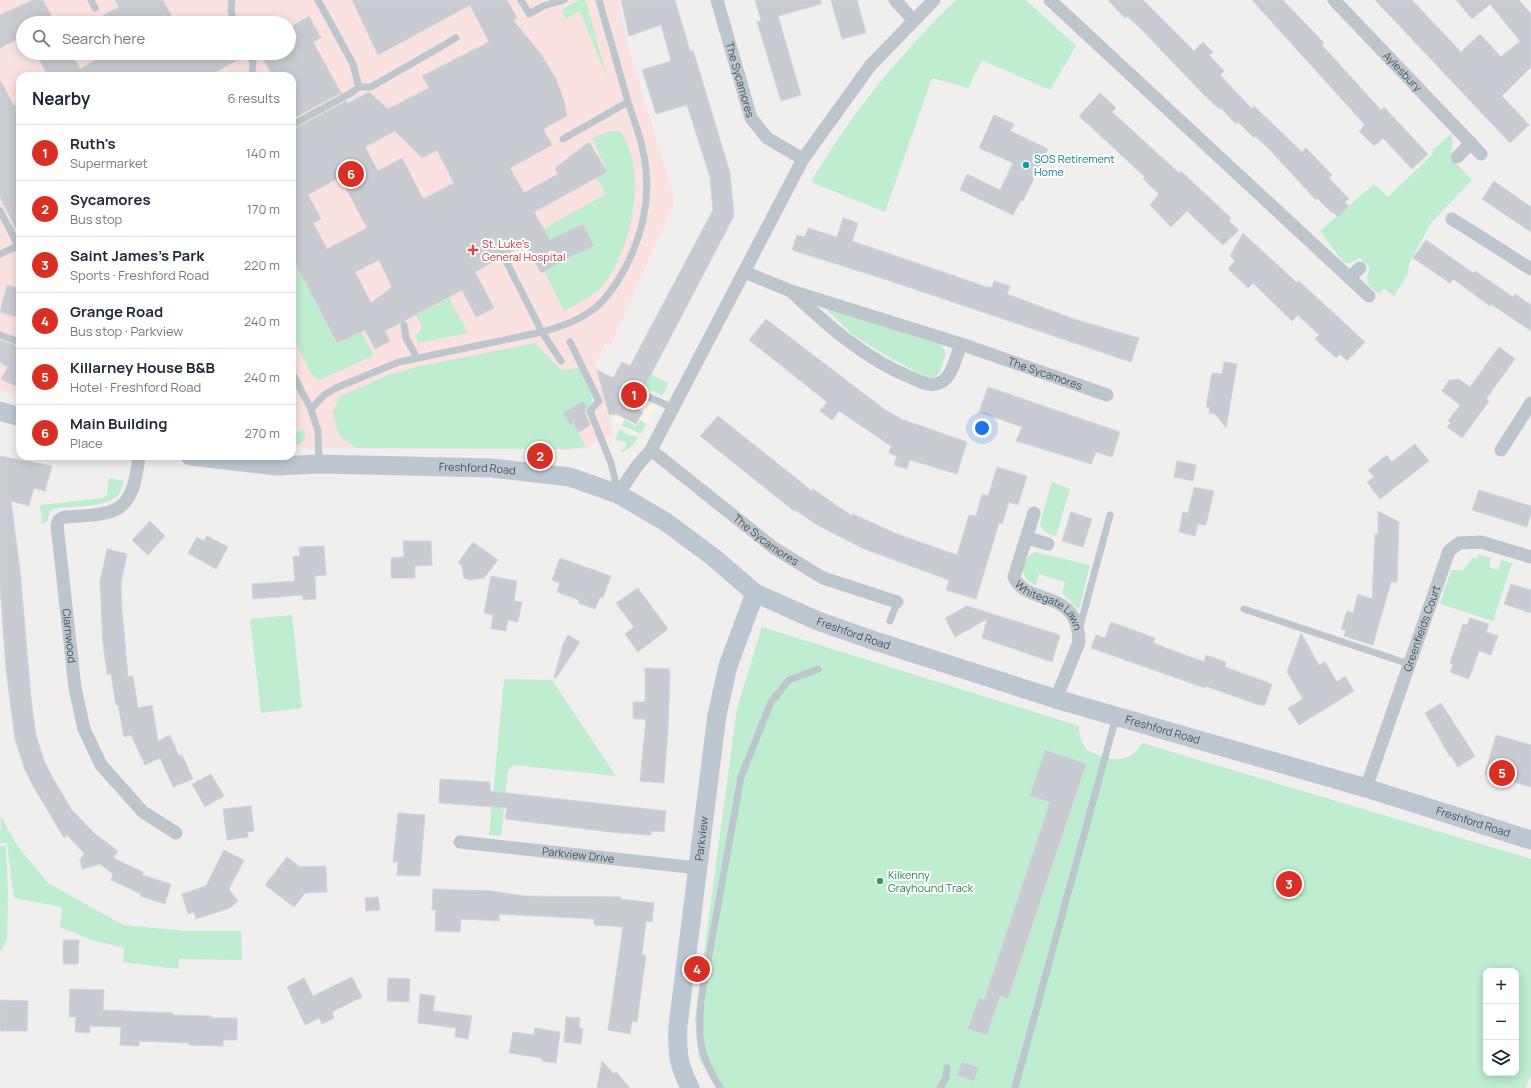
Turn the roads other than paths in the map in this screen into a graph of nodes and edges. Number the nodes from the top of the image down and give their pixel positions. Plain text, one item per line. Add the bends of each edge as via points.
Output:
1 (91, 0) edge
2 (232, 0) edge
3 (318, 0) edge
4 (521, 0) edge
5 (564, 0) edge
6 (599, 0) edge
7 (718, 0) edge
8 (895, 0) edge
9 (934, 0) edge
10 (1050, 0) edge
11 (1334, 0) edge
12 (95, 8) dead end
13 (232, 16) edge
14 (913, 20) junction
15 (456, 38) dead end
16 (252, 60) edge
17 (252, 72) edge
18 (359, 87) junction
19 (628, 102) junction
20 (296, 123) edge
21 (563, 139) dead end
22 (1471, 143) junction
23 (1481, 154) dead end
24 (1457, 157) dead end
25 (803, 159) junction
26 (0, 211) edge
27 (1452, 219) dead end
28 (16, 242) edge
29 (16, 249) edge
30 (0, 254) edge
31 (507, 263) dead end
32 (1360, 268) dead end
33 (1531, 269) edge
34 (744, 272) junction
35 (1349, 278) junction
36 (791, 291) junction
37 (1369, 296) dead end
38 (404, 325) dead end
39 (542, 332) junction
40 (0, 335) edge
41 (16, 341) edge
42 (570, 342) dead end
43 (961, 344) junction
44 (417, 358) junction
45 (561, 361) dead end
46 (296, 386) edge
47 (1107, 395) dead end
48 (649, 396) dead end
49 (1531, 403) edge
50 (311, 408) junction
51 (673, 408) junction
52 (0, 411) edge
53 (16, 416) edge
54 (651, 450) junction
55 (1501, 450) dead end
56 (138, 460) edge
57 (224, 460) edge
58 (319, 464) junction
59 (618, 494) junction
60 (1034, 513) dead end
61 (1110, 515) dead end
62 (1027, 538) junction
63 (1048, 544) dead end
64 (1531, 557) edge
65 (755, 592) junction
66 (897, 602) joint
67 (1244, 609) dead end
68 (890, 621) dead end
69 (1079, 632) junction
70 (1410, 664) junction
71 (818, 669) dead end
72 (1056, 698) junction
73 (1116, 714) junction
74 (1366, 788) junction
75 (176, 833) dead end
76 (1531, 840) edge
77 (460, 842) dead end
78 (698, 868) junction
79 (947, 1068) dead end
80 (690, 1088) edge
81 (720, 1088) edge
82 (940, 1088) edge
83 (1015, 1088) edge

1 - 12 lane
2 - 13 lane
3 - 18 lane via 353,64
4 - 5 lane via 529,14
6 - 19 lane
7 - 25 street, The Sycamores via 751,118 767,138
8 - 14 street
9 - 14 street
10 - 35 street
11 - 22 street, Aylesbury
14 - 25 street via 870,66
15 - 18 lane via 371,87
16 - 17 lane
18 - 20 lane
19 - 21 lane
19 - 39 lane via 644,152 647,191 637,246 611,293 593,310 562,326
22 - 23 street, Aylesbury
22 - 24 street
25 - 34 street
26 - 28 lane
27 - 33 street
29 - 30 lane
31 - 39 lane
32 - 35 street
34 - 36 street, The Sycamores
34 - 51 street
35 - 37 street
36 - 43 street, The Sycamores
36 - 43 street, The Sycamores via 858,349 894,371 928,384 939,383 947,378
38 - 44 lane via 406,338
39 - 44 lane
39 - 45 lane
40 - 41 lane
42 - 59 lane via 599,401 590,412 611,463
43 - 47 street, The Sycamores
44 - 50 lane via 399,362 338,387 324,395
46 - 50 lane
48 - 51 lane
49 - 55 street
50 - 58 lane via 318,431
51 - 54 street
52 - 53 main road
54 - 59 street
54 - 66 street, The Sycamores via 774,548 823,578
56 - 75 street, Clarnwood via 136,475 124,504 115,511 102,515 64,517 57,525 75,688 84,729 101,765 143,812
57 - 58 main road, Freshford Road via 276,466
58 - 59 main road, Freshford Road via 492,468 534,472 570,477
59 - 65 main road, Freshford Road via 666,522
60 - 62 street, Whitegate Lawn
61 - 69 lane
62 - 63 street
62 - 69 street, Whitegate Lawn via 1014,577 1017,584 1058,602 1070,611
64 - 70 street, Greenfields Court via 1481,542 1459,543 1449,551
65 - 72 main road, Freshford Road via 818,621
65 - 78 main road, Parkview via 728,666 717,715
66 - 68 lane
67 - 70 lane
69 - 72 street, Whitegate Lawn via 1079,642
70 - 74 street, Greenfields Court
71 - 81 lane via 789,680 771,702 741,777 701,1000 699,1028 706,1065
72 - 73 main road, Freshford Road
73 - 74 main road, Freshford Road
73 - 83 lane
74 - 76 main road, Freshford Road
77 - 78 street, Parkview Drive
78 - 80 main road, Parkview via 677,1052 682,1073
79 - 82 lane via 946,1078

